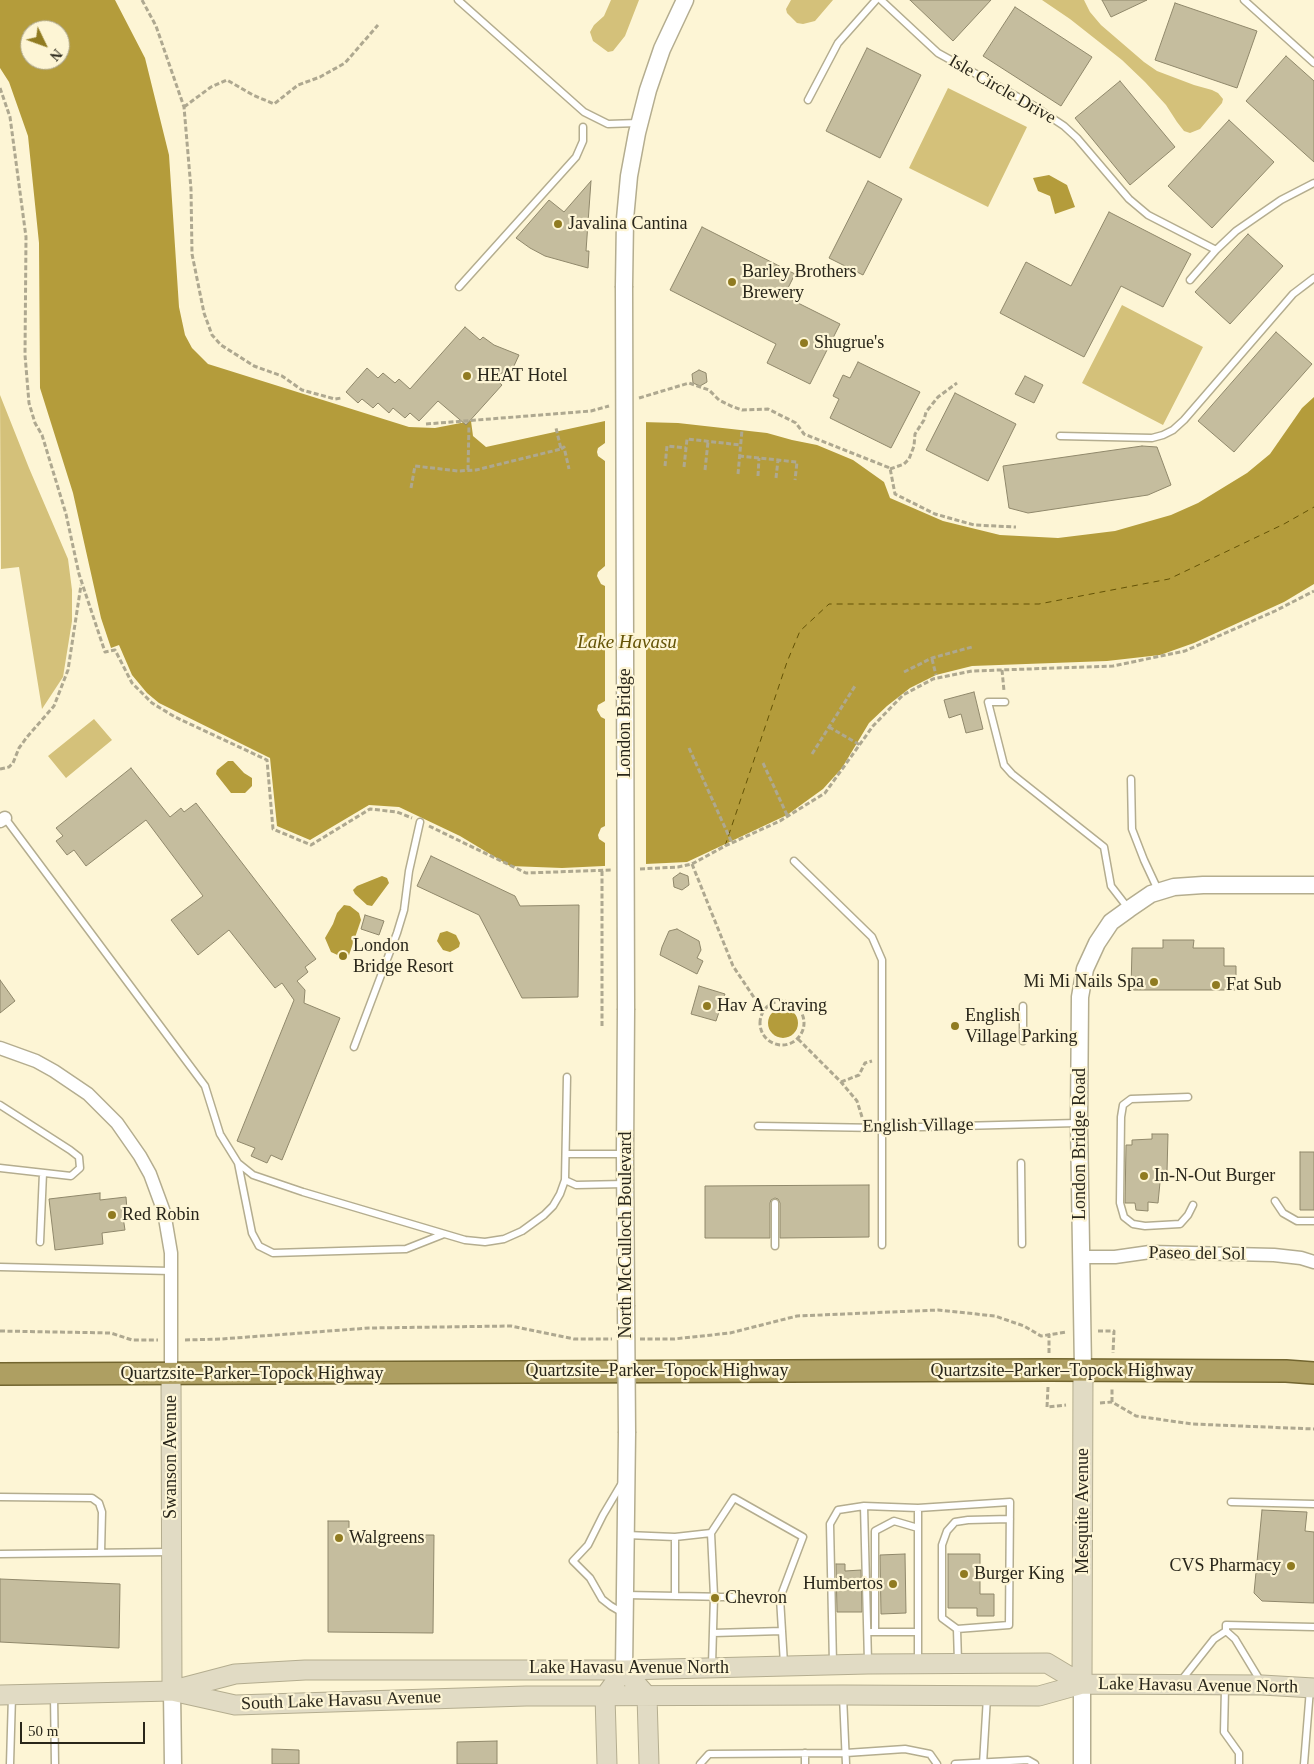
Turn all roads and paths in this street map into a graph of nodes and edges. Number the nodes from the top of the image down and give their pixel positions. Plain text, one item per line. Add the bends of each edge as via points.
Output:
1 (142, 0) edge
2 (458, 0) edge
3 (685, 0) edge
4 (876, 0) edge
5 (881, 0) edge
6 (1244, 0) edge
7 (378, 25) dead end
8 (1314, 63) edge
9 (0, 88) edge
10 (808, 100) dead end
11 (184, 107) junction
12 (639, 123) junction
13 (583, 127) dead end
14 (1314, 183) edge
15 (1216, 250) junction
16 (1314, 278) edge
17 (1190, 280) dead end
18 (459, 287) dead end
19 (957, 383) dead end
20 (340, 398) dead end
21 (639, 398) dead end
22 (610, 406) dead end
23 (426, 424) dead end
24 (469, 426) dead end
25 (556, 428) dead end
26 (742, 430) dead end
27 (1060, 436) dead end
28 (708, 442) junction
29 (741, 445) junction
30 (561, 448) junction
31 (686, 448) junction
32 (739, 456) junction
33 (759, 458) junction
34 (778, 460) junction
35 (665, 466) dead end
36 (684, 467) dead end
37 (570, 469) dead end
38 (890, 469) junction
39 (468, 470) junction
40 (705, 470) dead end
41 (738, 474) dead end
42 (758, 476) dead end
43 (776, 478) dead end
44 (795, 480) dead end
45 (411, 488) dead end
46 (1016, 527) dead end
47 (82, 582) junction
48 (1314, 591) edge
49 (972, 647) dead end
50 (932, 658) junction
51 (1002, 670) junction
52 (904, 672) dead end
53 (936, 675) dead end
54 (855, 686) dead end
55 (1005, 702) joint
56 (829, 727) junction
57 (860, 746) junction
58 (689, 748) dead end
59 (812, 754) dead end
60 (763, 763) dead end
61 (0, 769) edge
62 (1131, 779) dead end
63 (787, 815) dead end
64 (2, 819) edge
65 (420, 822) junction
66 (732, 843) junction
67 (794, 861) dead end
68 (692, 864) junction
69 (640, 869) dead end
70 (621, 870) dead end
71 (602, 871) junction
72 (1314, 885) edge
73 (1159, 891) junction
74 (1128, 909) junction
75 (1024, 1006) dead end
76 (626, 1010) joint
77 (764, 1011) junction
78 (602, 1028) dead end
79 (798, 1039) junction
80 (1024, 1041) dead end
81 (354, 1047) dead end
82 (0, 1048) edge
83 (882, 1059) junction
84 (567, 1077) dead end
85 (841, 1082) junction
86 (1188, 1097) dead end
87 (0, 1105) edge
88 (1079, 1123) junction
89 (758, 1126) dead end
90 (863, 1128) junction
91 (882, 1128) junction
92 (566, 1154) junction
93 (625, 1154) junction
94 (238, 1163) junction
95 (1021, 1163) dead end
96 (0, 1168) edge
97 (43, 1173) junction
98 (564, 1180) junction
99 (625, 1184) junction
100 (1275, 1201) dead end
101 (775, 1203) dead end
102 (1193, 1205) dead end
103 (1314, 1221) edge
104 (444, 1234) junction
105 (40, 1242) dead end
106 (1022, 1244) dead end
107 (882, 1245) dead end
108 (775, 1246) dead end
109 (1080, 1257) junction
110 (1314, 1262) edge
111 (0, 1267) edge
112 (171, 1271) junction
113 (0, 1331) edge
114 (1049, 1334) dead end
115 (620, 1339) dead end
116 (638, 1339) dead end
117 (170, 1340) junction
118 (1084, 1370) junction
119 (1314, 1373) edge
120 (0, 1374) edge
121 (171, 1375) junction
122 (1112, 1402) dead end
123 (1314, 1429) edge
124 (626, 1476) junction
125 (0, 1497) edge
126 (1231, 1502) dead end
127 (1314, 1504) edge
128 (864, 1506) junction
129 (918, 1508) junction
130 (1010, 1520) junction
131 (918, 1528) junction
132 (711, 1533) junction
133 (626, 1534) junction
134 (675, 1537) junction
135 (172, 1552) junction
136 (101, 1553) junction
137 (0, 1554) edge
138 (625, 1595) junction
139 (675, 1596) junction
140 (714, 1596) junction
141 (780, 1598) junction
142 (624, 1614) junction
143 (1314, 1628) edge
144 (957, 1630) junction
145 (782, 1631) junction
146 (1226, 1631) junction
147 (867, 1632) junction
148 (875, 1632) junction
149 (918, 1632) junction
150 (713, 1633) junction
151 (868, 1664) junction
152 (918, 1664) junction
153 (958, 1664) junction
154 (833, 1665) junction
155 (784, 1666) junction
156 (712, 1668) junction
157 (624, 1670) junction
158 (1082, 1684) junction
159 (1178, 1685) junction
160 (1224, 1685) junction
161 (1262, 1686) junction
162 (1312, 1688) edge
163 (172, 1691) junction
164 (54, 1693) junction
165 (6, 1694) edge
166 (843, 1695) junction
167 (614, 1696) junction
168 (647, 1696) junction
169 (988, 1696) junction
170 (806, 1753) junction
171 (846, 1753) junction
172 (1028, 1762) edge
173 (983, 1763) edge
174 (10, 1764) edge
175 (54, 1764) edge
176 (173, 1764) edge
177 (607, 1764) edge
178 (649, 1764) edge
179 (700, 1764) edge
180 (805, 1764) edge
181 (846, 1764) edge
182 (937, 1764) edge
183 (955, 1764) edge
184 (1035, 1764) edge
185 (1082, 1764) edge
186 (1239, 1764) edge
187 (1304, 1764) edge

1 - 11 path via 156,26
2 - 12 lane via 590,116 608,124
3 - 12 street, London Bridge via 662,49
4 - 10 lane via 838,43
5 - 15 lane, Isle Circle Drive via 938,53 1064,126 1148,215
6 - 8 lane
7 - 11 path via 345,63 298,85 274,104 227,80 211,87
9 - 47 path via 10,117 26,237 25,355 29,403 66,514
11 - 20 path via 192,254 212,335 247,362 282,376 302,390
12 - 76 street, London Bridge, bridge via 625,210
13 - 18 lane via 583,141 576,157
14 - 15 lane via 1258,215
15 - 17 lane
16 - 27 lane via 1293,294 1173,430 1152,438
19 - 38 path via 926,412 915,434 909,459
21 - 38 path via 689,383 709,390 719,400 742,410 768,409 796,423 804,434
22 - 23 path via 591,411
24 - 39 path
25 - 30 path
26 - 29 path
28 - 29 path
28 - 31 path via 687,439
28 - 40 path
29 - 32 path
30 - 37 path via 564,447
30 - 39 path
31 - 35 path via 667,446
31 - 36 path
32 - 33 path
32 - 41 path
33 - 34 path
33 - 42 path
34 - 43 path
34 - 44 path via 797,462
38 - 46 path via 895,494 935,514 974,525
39 - 45 path via 415,466
47 - 61 path via 68,670 54,706 19,748 10,767
47 - 65 path via 105,652 115,650 132,683 152,703 267,760 273,829 311,844 370,809 397,812
48 - 51 path via 1185,651 1113,666
49 - 50 path
50 - 52 path
50 - 53 path
51 - 55 path
51 - 57 path via 972,671 933,679 903,695
54 - 56 path
55 - 74 lane via 988,702 1004,765 1104,847 1111,886
56 - 57 path
56 - 59 path
57 - 66 path via 825,793 780,821
58 - 66 path
60 - 63 path
62 - 73 lane via 1132,829
64 - 94 lane via 205,1086 220,1134
65 - 71 path via 526,873
65 - 81 lane via 404,910
66 - 68 path
67 - 83 lane via 872,937 882,960
68 - 69 path
68 - 77 path via 733,966
70 - 71 path
71 - 78 path
72 - 73 street, London Bridge Road via 1203,885
73 - 74 street, London Bridge Road
74 - 88 street, London Bridge Road via 1112,922 1097,943 1085,969 1080,996
75 - 80 lane
76 - 93 street, North McCulloch Boulevard
77 - 79 path via 760,1022 766,1039 781,1046
77 - 79 path via 769,1005 782,1001 798,1007 805,1022
79 - 85 path
82 - 112 street, Swanson Avenue via 36,1061 72,1082 121,1128 140,1156 158,1193 168,1232
83 - 85 path via 865,1063 859,1075
83 - 91 lane
84 - 92 lane
85 - 90 path via 857,1101
86 - 102 lane via 1131,1099 1123,1105 1120,1117 1120,1203 1124,1217 1133,1224 1144,1226 1180,1224
87 - 97 lane via 79,1157 80,1168 71,1176
88 - 91 lane, English Village
88 - 109 street, London Bridge Road
89 - 90 lane, English Village
90 - 91 lane, English Village
91 - 107 lane
92 - 93 lane
92 - 98 lane
93 - 99 street, North McCulloch Boulevard
94 - 104 lane via 253,1175
94 - 104 lane via 252,1233 259,1246 273,1253 406,1249
95 - 106 lane
96 - 97 lane
97 - 105 lane
98 - 99 lane via 576,1185
98 - 104 lane via 553,1206 517,1234 478,1242
99 - 124 street, North McCulloch Boulevard, bridge
100 - 103 lane via 1283,1213 1297,1221
101 - 108 lane
109 - 110 street, Paseo del Sol via 1150,1252 1274,1255
109 - 118 street, Mesquite Avenue
111 - 112 lane
112 - 117 street, Swanson Avenue
113 - 117 path via 110,1333 132,1340
114 - 116 path via 1040,1336 1024,1326 995,1316 938,1310 797,1316 730,1332 674,1339
115 - 117 path via 574,1339 511,1326 369,1328
117 - 121 street, Swanson Avenue
118 - 119 highway, Quartzsite–Parker–Topock Highway
118 - 121 highway, Quartzsite–Parker–Topock Highway
118 - 158 main road, Mesquite Avenue
120 - 121 highway, Quartzsite–Parker–Topock Highway
121 - 135 main road, Swanson Avenue
122 - 123 path via 1136,1416 1183,1423
124 - 133 street, North McCulloch Boulevard
124 - 142 lane via 588,1546 573,1561 590,1578 602,1599
125 - 136 lane via 92,1498 99,1503 102,1512
126 - 127 lane
128 - 129 lane
128 - 147 lane
128 - 154 lane via 838,1510 830,1524
129 - 130 lane via 1010,1502
129 - 131 lane
130 - 144 lane via 1010,1626
130 - 144 lane via 955,1522 947,1531 942,1545 942,1618
131 - 148 lane via 894,1521 875,1531
131 - 149 lane
132 - 134 lane
132 - 140 lane
132 - 141 lane via 734,1498 803,1537
133 - 134 lane
133 - 138 street, North McCulloch Boulevard
134 - 139 lane
135 - 136 lane
135 - 163 main road, Swanson Avenue
136 - 137 lane
138 - 139 lane
138 - 142 street, North McCulloch Boulevard
139 - 140 lane
140 - 141 lane
140 - 150 lane
141 - 145 lane
142 - 157 street, North McCulloch Boulevard
143 - 146 lane via 1226,1625
144 - 153 lane
145 - 150 lane
145 - 155 lane
146 - 159 lane via 1214,1639
146 - 161 lane via 1235,1639
147 - 148 lane
147 - 151 lane
148 - 149 lane
149 - 152 lane
150 - 156 lane
151 - 152 main road, Lake Havasu Avenue North
151 - 154 main road, Lake Havasu Avenue North
152 - 153 main road, Lake Havasu Avenue North
153 - 158 main road, Lake Havasu Avenue North via 1047,1663
154 - 155 main road, Lake Havasu Avenue North
155 - 156 main road, Lake Havasu Avenue North
156 - 157 main road, Lake Havasu Avenue North
157 - 163 main road, Lake Havasu Avenue North via 304,1670 235,1674
157 - 167 main road
157 - 168 main road
158 - 159 main road, Lake Havasu Avenue North
158 - 169 main road, Lake Havasu Avenue North via 1039,1696
158 - 185 street, Mesquite Avenue
159 - 160 main road, Lake Havasu Avenue North
160 - 161 main road, Lake Havasu Avenue North
160 - 186 lane via 1224,1732 1239,1753
161 - 162 main road, Lake Havasu Avenue North
162 - 187 lane
163 - 164 main road, South Lake Havasu Avenue
163 - 167 main road, South Lake Havasu Avenue via 235,1705
163 - 176 street, Swanson Avenue
164 - 165 main road, South Lake Havasu Avenue
164 - 175 lane
165 - 174 lane
166 - 168 main road, Lake Havasu Avenue North
166 - 169 main road, Lake Havasu Avenue North
166 - 171 lane
167 - 168 main road, Lake Havasu Avenue North
167 - 177 main road
168 - 178 main road
169 - 173 lane
170 - 171 lane
170 - 179 lane via 709,1754
170 - 180 lane
171 - 181 lane
171 - 182 lane via 905,1749 930,1754
172 - 173 lane
172 - 184 lane
173 - 183 lane

